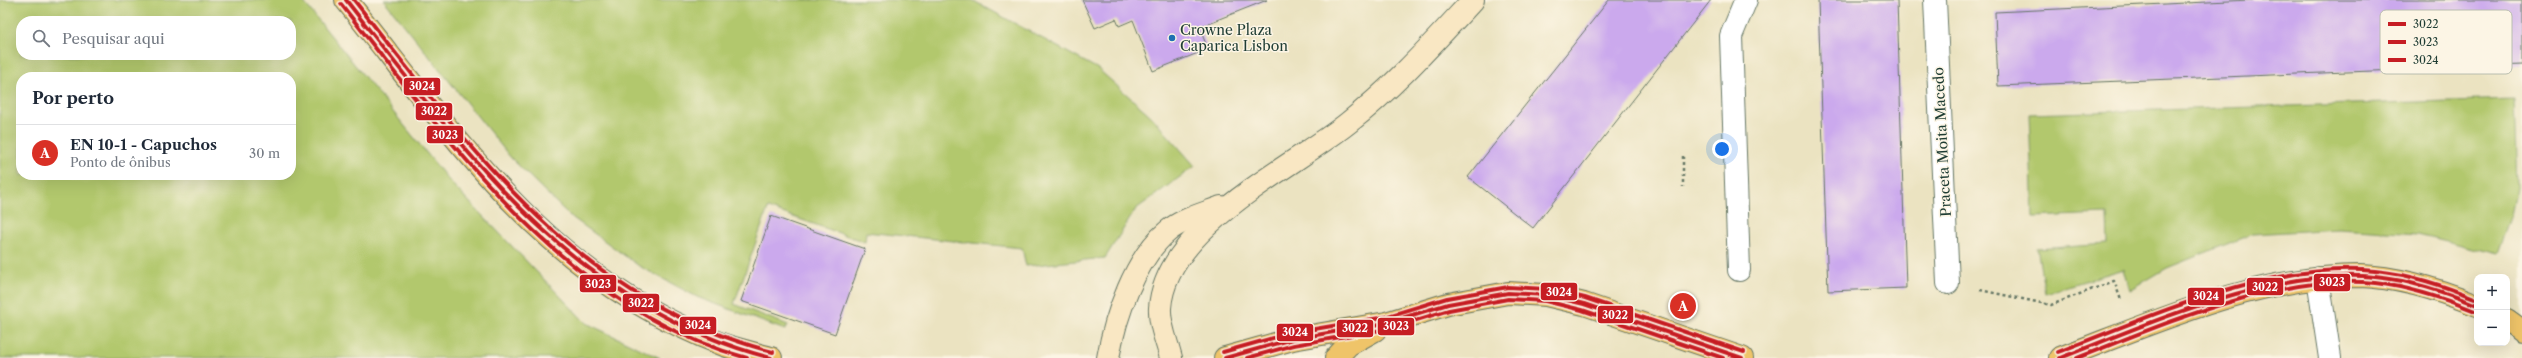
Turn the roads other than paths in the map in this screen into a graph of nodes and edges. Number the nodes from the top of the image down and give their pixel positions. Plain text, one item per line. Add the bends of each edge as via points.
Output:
1 (346, 0) edge
2 (1473, 0) edge
3 (1746, 0) edge
4 (1935, 0) edge
5 (1235, 202) junction
6 (1739, 270) dead end
7 (2318, 278) junction
8 (1948, 283) road end
9 (2474, 304) edge
10 (2510, 322) edge
11 (1386, 323) junction
12 (2522, 331) edge
13 (771, 358) edge
14 (1108, 358) edge
15 (1171, 358) edge
16 (1225, 358) edge
17 (1336, 358) edge
18 (1742, 358) edge
19 (2060, 358) edge
20 (2330, 358) edge

1 - 13 main road via 482,171 531,221 579,264 630,297 695,333 726,346
2 - 5 street via 1421,57 1369,106 1317,146
3 - 6 street via 1731,36
4 - 8 street, Praceta Moita Macedo
5 - 14 street via 1186,220 1169,230 1154,244 1130,286 1110,342
5 - 15 street via 1189,244 1169,276 1160,309
7 - 9 main road via 2360,276 2395,280 2429,288
7 - 19 main road via 2272,286 2212,302
7 - 20 street
10 - 12 main road
11 - 16 main road via 1293,339
11 - 17 main road via 1348,346
11 - 18 main road via 1477,297 1508,293 1546,294 1584,304

